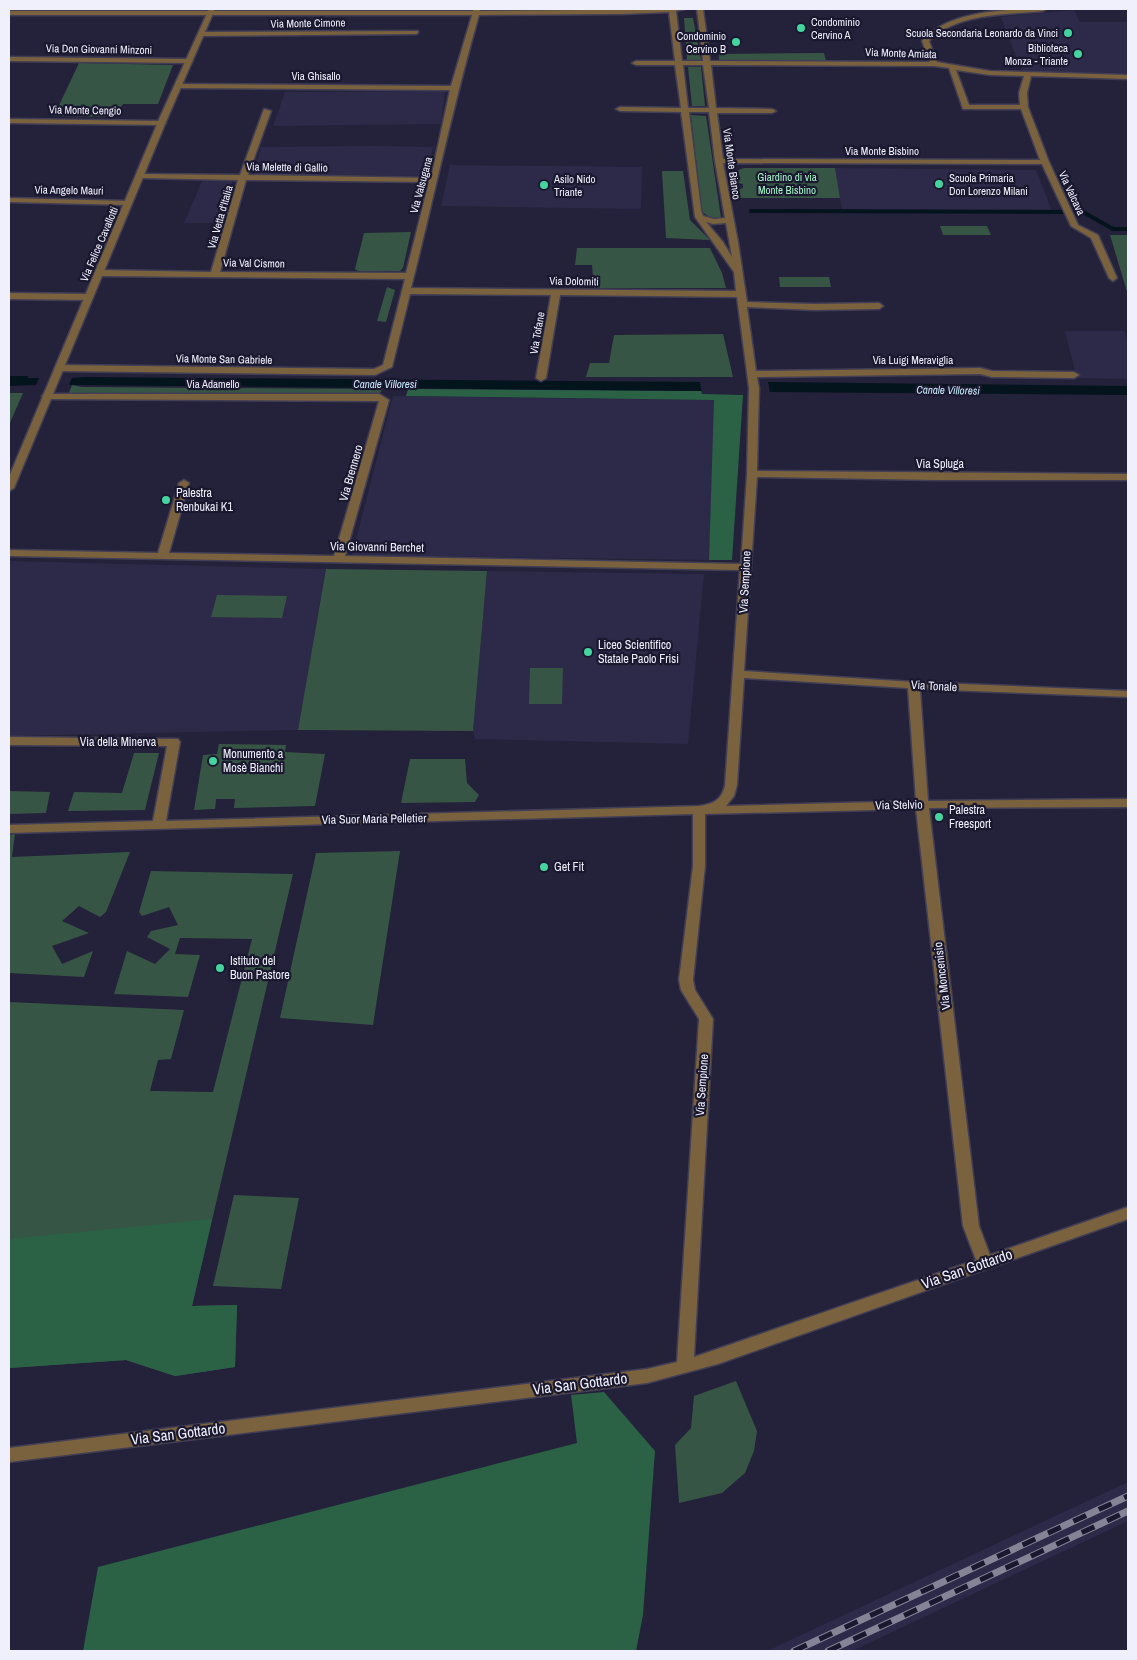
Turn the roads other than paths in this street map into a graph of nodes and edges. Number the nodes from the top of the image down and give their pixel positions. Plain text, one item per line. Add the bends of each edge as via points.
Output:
1 (122, 9) edge
2 (672, 9) edge
3 (682, 9) edge
4 (700, 9) edge
5 (1043, 9) edge
6 (212, 10) edge
7 (476, 11) edge
8 (9, 14) edge
9 (98, 14) junction
10 (416, 32) dead end
11 (201, 34) junction
12 (9, 59) edge
13 (189, 61) junction
14 (636, 63) dead end
15 (679, 64) junction
16 (707, 64) junction
17 (934, 64) junction
18 (952, 68) junction
19 (1028, 74) junction
20 (1125, 77) edge
21 (1128, 83) edge
22 (178, 86) junction
23 (454, 88) junction
24 (1024, 107) junction
25 (620, 109) dead end
26 (684, 110) junction
27 (714, 110) junction
28 (267, 111) dead end
29 (772, 111) dead end
30 (9, 121) edge
31 (162, 123) junction
32 (719, 161) junction
33 (1045, 162) junction
34 (141, 176) junction
35 (243, 178) junction
36 (433, 180) junction
37 (9, 200) edge
38 (128, 203) junction
39 (699, 217) junction
40 (730, 220) junction
41 (99, 273) junction
42 (215, 274) junction
43 (738, 275) junction
44 (408, 276) junction
45 (1113, 278) dead end
46 (406, 292) junction
47 (556, 292) junction
48 (742, 294) junction
49 (9, 296) edge
50 (88, 297) junction
51 (743, 304) junction
52 (879, 306) dead end
53 (387, 367) joint
54 (60, 368) junction
55 (753, 374) junction
56 (1074, 376) dead end
57 (541, 378) dead end
58 (47, 396) junction
59 (379, 397) joint
60 (752, 474) junction
61 (1128, 477) edge
62 (184, 483) dead end
63 (9, 488) edge
64 (9, 553) edge
65 (163, 555) junction
66 (339, 558) junction
67 (746, 567) junction
68 (739, 674) junction
69 (914, 685) junction
70 (1128, 694) edge
71 (9, 741) edge
72 (730, 790) joint
73 (1128, 803) edge
74 (922, 805) junction
75 (700, 810) junction
76 (159, 824) junction
77 (9, 829) edge
78 (1128, 1213) edge
79 (985, 1263) junction
80 (684, 1366) junction
81 (9, 1455) edge

1 - 9 street
2 - 3 street
2 - 7 street
2 - 15 street, Via Monte Bianco
4 - 16 street, Via Monte Bianco
5 - 17 street via 971,18 937,30 925,41
6 - 7 street via 287,13
6 - 9 street
6 - 11 street, Via Felice Cavallotti
7 - 23 street, Via Valsugana
8 - 9 street
10 - 11 street, Via Monte Cimone
11 - 13 street, Via Felice Cavallotti
12 - 13 street, Via Don Giovanni Minzoni
13 - 22 street, Via Felice Cavallotti
14 - 15 street
15 - 16 street, Via Monte Amiata
15 - 26 street, Via Monte Bianco
16 - 17 street, Via Monte Amiata
16 - 27 street, Via Monte Bianco
17 - 18 street, Via Monte Amiata
18 - 19 street, Via Monte Amiata
18 - 24 street via 966,107
19 - 20 street, Via Monte Amiata
19 - 24 street, Via Valcava via 1023,93
20 - 21 street
22 - 23 street, Via Ghisallo
22 - 31 street, Via Felice Cavallotti
23 - 36 street, Via Valsugana
24 - 33 street, Via Valcava
25 - 26 street, Via Monte Bianco
26 - 27 street, Via Monte Bianco
26 - 39 street, Via Monte Bianco
27 - 29 street, Via Monte Bianco
27 - 32 street, Via Monte Bianco
28 - 35 street, Via Vetta d'Italia
30 - 31 street, Via Monte Cengio
31 - 34 street, Via Felice Cavallotti
32 - 33 street, Via Monte Bisbino
32 - 40 street, Via Monte Bianco
33 - 45 street, Via Valcava via 1075,226 1095,237
34 - 35 street, Via Melette di Gallio
34 - 38 street, Via Felice Cavallotti
35 - 36 street, Via Melette di Gallio
35 - 42 street, Via Vetta d'Italia
36 - 44 street, Via Valsugana
37 - 38 street, Via Angelo Mauri
38 - 41 street, Via Felice Cavallotti
39 - 40 street via 713,222
39 - 43 street, Via Monte Bianco
40 - 43 street, Via Monte Bianco
41 - 42 street, Via Val Cismon
41 - 50 street, Via Felice Cavallotti
42 - 44 street, Via Val Cismon
43 - 48 street, Via Monte Bianco
44 - 46 street, Via Valsugana
46 - 47 street, Via Dolomiti
46 - 53 street, Via Valsugana
47 - 48 street, Via Dolomiti
47 - 57 street, Via Tofane
48 - 51 street, Via Monte Bianco
49 - 50 street
50 - 54 street, Via Felice Cavallotti
51 - 52 street
51 - 55 street, Via Monte Bianco
53 - 54 street, Via Monte San Gabriele via 375,372
54 - 58 street, Via Felice Cavallotti
55 - 56 street, Via Luigi Meraviglia via 980,371
55 - 60 street, Via Sempione
58 - 59 street, Via Adamello
58 - 63 street, Via Felice Cavallotti
59 - 66 street, Via Brennero via 384,400
60 - 61 street, Via Spluga
60 - 67 street, Via Sempione
62 - 65 street
64 - 65 street, Via Giovanni Berchet
65 - 66 street, Via Giovanni Berchet
66 - 67 street, Via Giovanni Berchet
67 - 68 street, Via Sempione
68 - 69 street, Via Tonale
68 - 72 street, Via Sempione
69 - 70 street, Via Tonale
69 - 74 street, Via Moncenisio
71 - 76 street, Via della Minerva via 174,742
72 - 75 street, Via Suor Maria Pelletier via 722,804
73 - 74 street, Via Stelvio
74 - 75 street, Via Stelvio
74 - 79 street, Via Moncenisio via 971,1226
75 - 76 street, Via Suor Maria Pelletier
75 - 80 street, Via Sempione via 699,866 686,980 688,990 706,1019
76 - 77 street, Via Suor Maria Pelletier
78 - 79 street, Via San Gottardo
79 - 80 street, Via San Gottardo
80 - 81 street, Via San Gottardo via 641,1376

